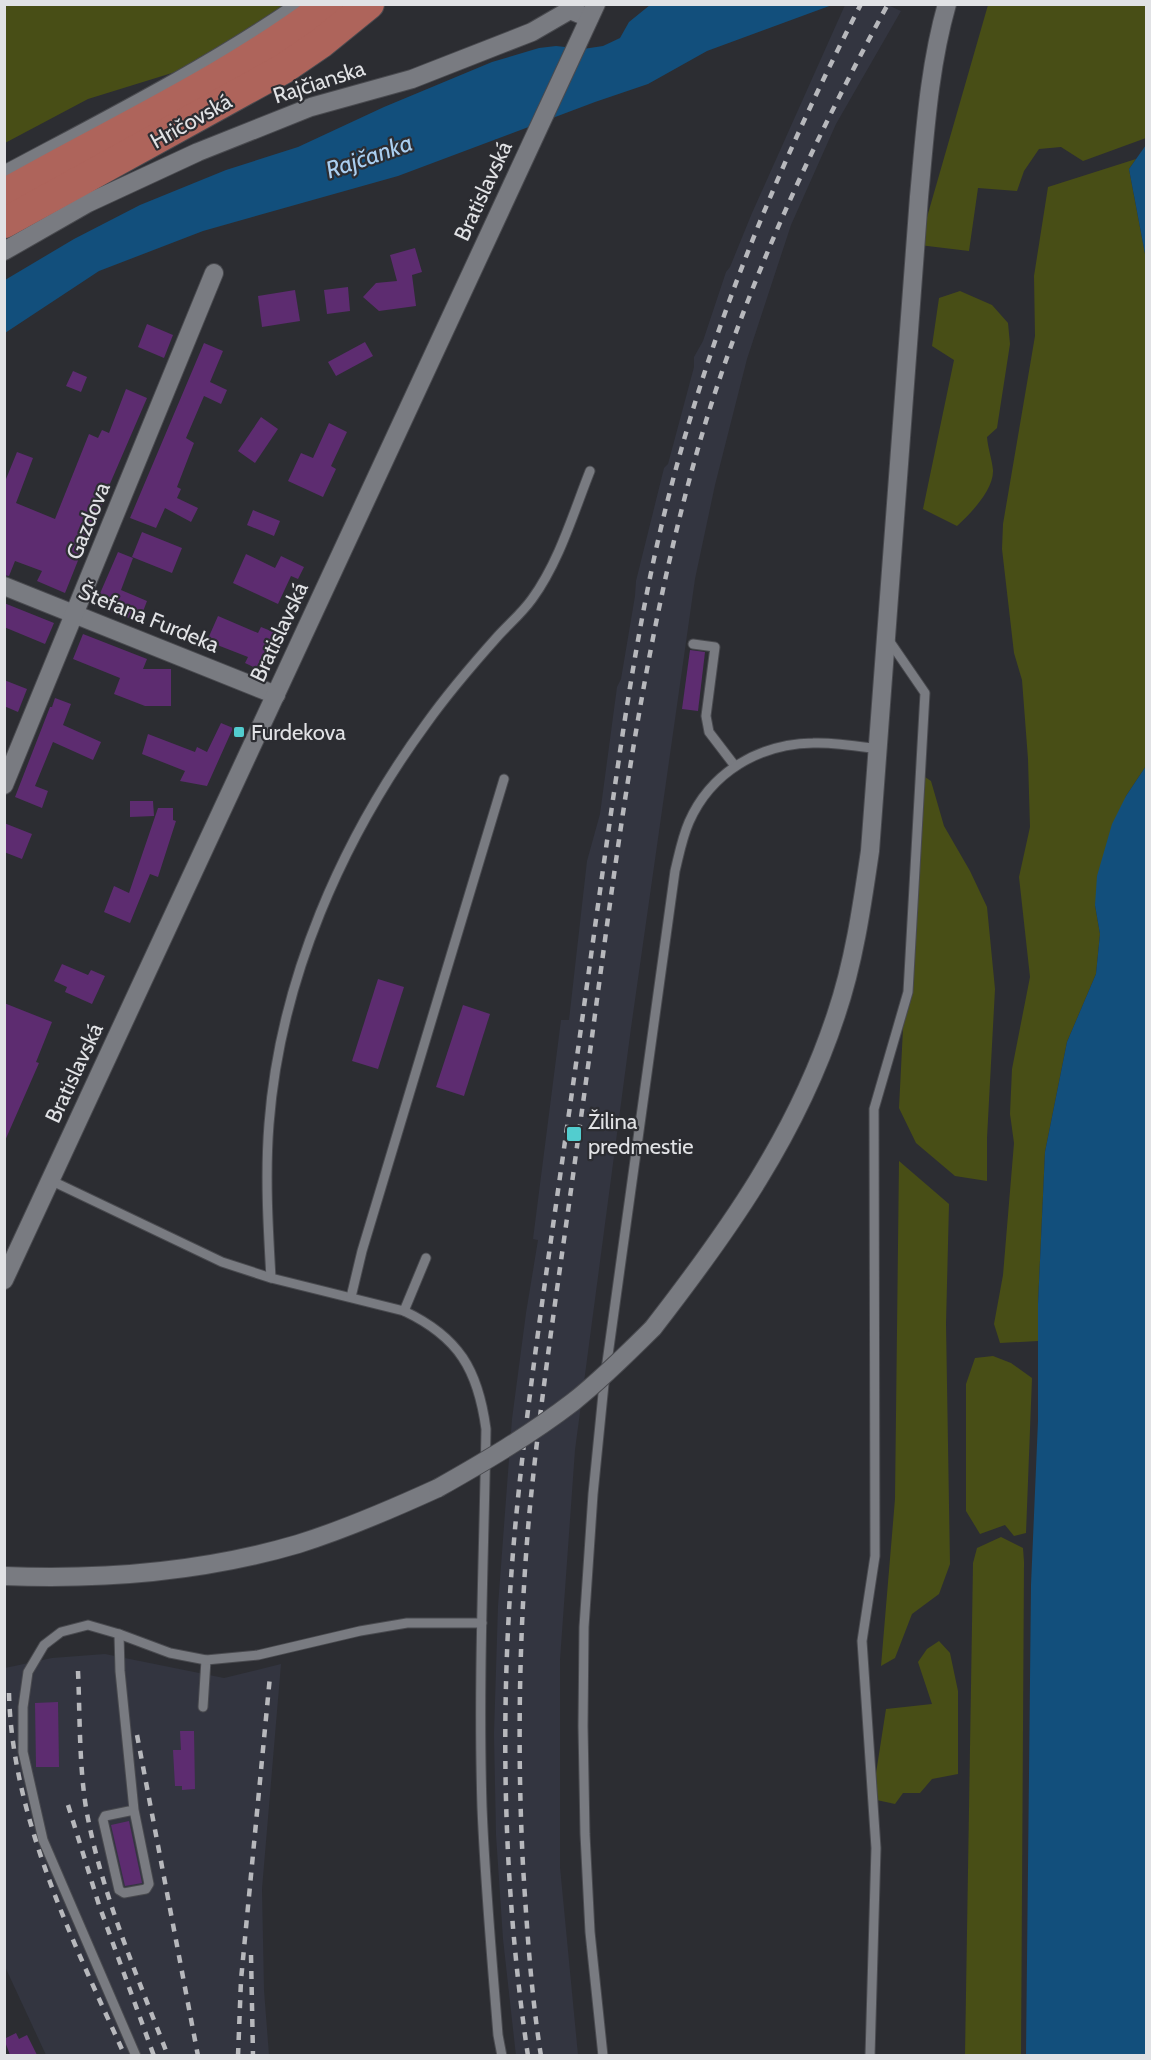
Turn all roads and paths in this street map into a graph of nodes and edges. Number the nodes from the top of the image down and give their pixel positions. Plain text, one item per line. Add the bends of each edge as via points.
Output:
1 (302, 4) edge
2 (328, 4) edge
3 (369, 4) edge
4 (947, 4) edge
5 (589, 19) edge
6 (4, 175) edge
7 (4, 194) edge
8 (4, 223) edge
9 (4, 251) edge
10 (213, 273) dead end
11 (590, 471) dead end
12 (4, 586) edge
13 (76, 614) junction
14 (887, 638) junction
15 (693, 644) dead end
16 (276, 695) junction
17 (878, 749) junction
18 (735, 766) junction
19 (504, 779) dead end
20 (4, 785) edge
21 (50, 1180) junction
22 (426, 1258) dead end
23 (271, 1278) junction
24 (4, 1280) edge
25 (351, 1297) junction
26 (404, 1311) junction
27 (4, 1576) edge
28 (482, 1623) junction
29 (119, 1634) junction
30 (206, 1660) junction
31 (203, 1707) dead end
32 (134, 1810) junction
33 (136, 2055) edge
34 (502, 2055) edge
35 (603, 2055) edge
36 (870, 2055) edge

1 - 6 street, Hričovská via 205,65
2 - 7 main road, Hričovská via 223,75
3 - 8 main road, Hričovská via 283,69
4 - 14 street via 929,95 919,197
5 - 9 street, Rajčianska via 570,10 532,32 412,79 311,107 198,152 88,203
5 - 16 street, Bratislavská
10 - 13 street, Gazdova
11 - 23 lane via 564,539 532,599 427,722 383,785 331,885 299,971 278,1056 267,1174
12 - 13 street, Štefana Furdeka
13 - 16 street, Štefana Furdeka
13 - 20 street, Gazdova
14 - 17 street
14 - 36 lane via 925,693 908,992 874,1109 875,1556 862,1641 876,1848
15 - 18 lane via 715,647 706,716 709,732
16 - 21 street, Bratislavská
17 - 18 lane via 795,744 758,754
17 - 27 street, bridge via 862,909 836,1015 799,1106 764,1173 705,1262 653,1328 617,1364 573,1401 495,1455 438,1488 346,1528 249,1557 202,1565 114,1575
18 - 35 lane via 695,808 675,871 603,1395 584,1627 583,1726 590,1932
19 - 25 lane
21 - 23 lane via 222,1262
21 - 24 street, Bratislavská
22 - 26 lane
23 - 25 lane
25 - 26 lane
26 - 28 lane via 439,1331 456,1349 472,1372 482,1402 486,1429
28 - 30 lane via 407,1623 258,1655
28 - 34 lane via 482,1807
29 - 30 lane via 170,1653
29 - 32 lane
29 - 33 lane via 88,1625 61,1632 44,1645 28,1672 23,1752 43,1840
30 - 31 lane
32 - 32 lane via 149,1884 124,1893 119,1890 103,1820 105,1816

